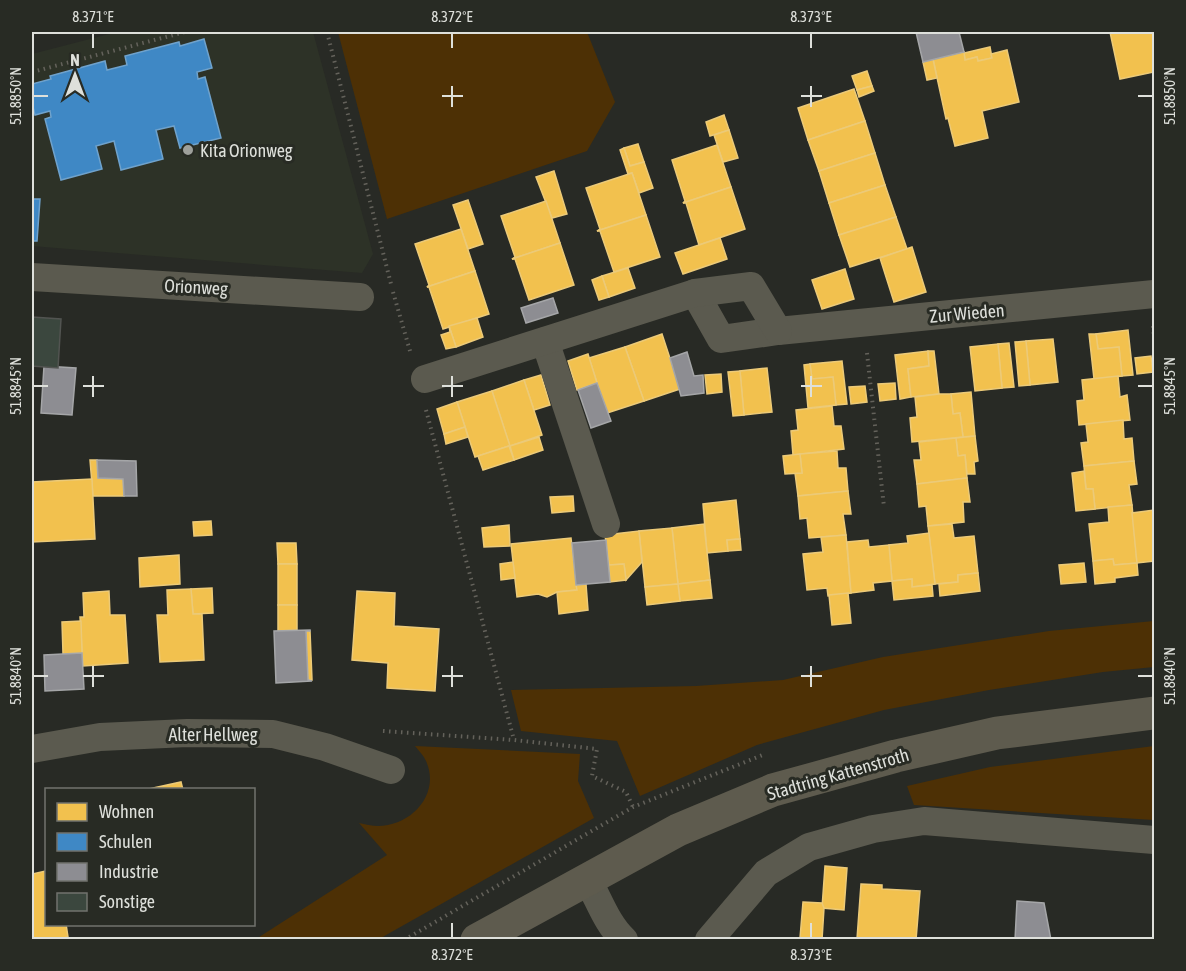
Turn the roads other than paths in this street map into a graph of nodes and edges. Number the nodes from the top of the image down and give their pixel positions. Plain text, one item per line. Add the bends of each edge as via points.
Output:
1 (32, 277) edge
2 (695, 293) junction
3 (1155, 294) edge
4 (360, 297) dead end
5 (778, 331) junction
6 (545, 341) junction
7 (425, 379) dead end
8 (606, 524) dead end
9 (1155, 713) edge
10 (1105, 718) junction
11 (1155, 718) edge
12 (32, 749) edge
13 (391, 770) dead end
14 (1155, 840) edge
15 (587, 879) junction
16 (477, 939) edge
17 (624, 939) edge
18 (709, 939) edge

1 - 4 street, Orionweg
2 - 5 street via 751,286
2 - 5 street, Zur Wieden via 721,339
2 - 6 street
3 - 5 street, Zur Wieden
6 - 7 street
6 - 8 street
9 - 10 main road, Stadtring Kattenstroth
10 - 11 main road, Stadtring Kattenstroth
10 - 15 main road, Stadtring Kattenstroth via 997,733 773,790 678,830
12 - 13 street, Alter Hellweg via 100,737 273,734
14 - 18 street via 924,821 873,829 808,847 766,873
15 - 16 main road, Stadtring Kattenstroth
15 - 17 street via 612,929

